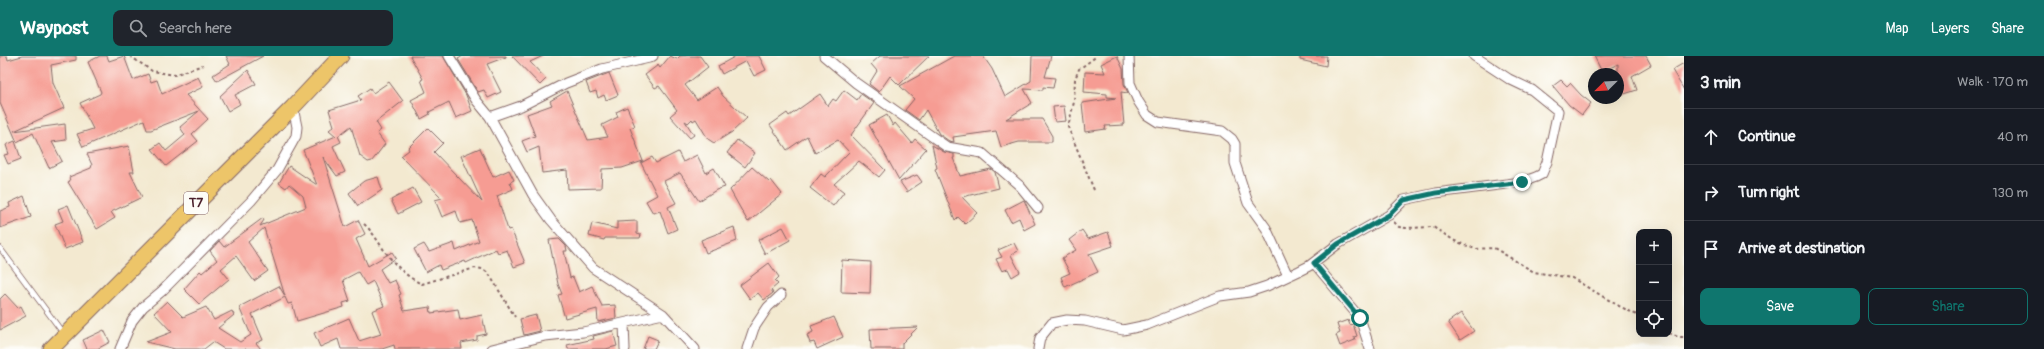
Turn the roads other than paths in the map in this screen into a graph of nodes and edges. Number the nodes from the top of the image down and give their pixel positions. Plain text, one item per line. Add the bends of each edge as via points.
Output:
1 (341, 56) edge
2 (450, 56) edge
3 (653, 56) edge
4 (824, 56) edge
5 (1129, 56) edge
6 (1474, 56) edge
7 (293, 107) junction
8 (490, 117) junction
9 (1038, 208) dead end
10 (0, 248) edge
11 (1314, 263) junction
12 (1288, 276) junction
13 (781, 295) dead end
14 (663, 314) junction
15 (624, 324) junction
16 (65, 336) junction
17 (51, 349) edge
18 (120, 349) edge
19 (492, 349) edge
20 (625, 349) edge
21 (695, 349) edge
22 (747, 349) edge
23 (1038, 349) edge
24 (1370, 349) edge

1 - 7 highway, T7
2 - 8 street via 476,100
3 - 8 street via 602,69 566,83 521,106
4 - 9 street via 856,83 947,147 982,153 1020,186
5 - 12 street via 1130,84 1147,115 1158,122 1222,131 1232,139 1235,144 1235,163 1248,203 1266,228
6 - 11 street via 1509,79 1532,90 1558,111 1542,174 1522,182 1404,200 1389,215 1338,244
7 - 16 highway, T7
7 - 18 street via 296,136 277,170 162,291 143,307 132,322
8 - 14 street via 538,201 592,268
10 - 16 lane
11 - 12 street
11 - 24 street via 1360,318
12 - 23 street via 1249,292 1220,296 1135,328 1124,330 1085,321 1067,320 1052,323 1040,338
13 - 22 street via 768,307 754,328
14 - 15 street
14 - 21 street
15 - 19 street via 545,336
15 - 20 street
16 - 17 highway, T7

